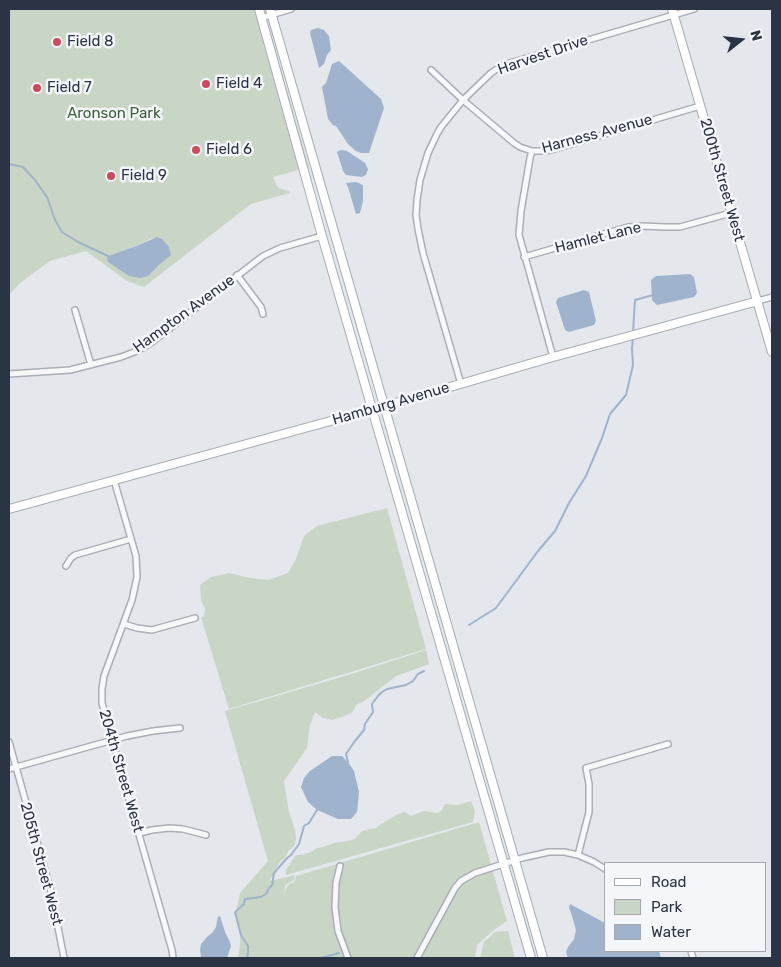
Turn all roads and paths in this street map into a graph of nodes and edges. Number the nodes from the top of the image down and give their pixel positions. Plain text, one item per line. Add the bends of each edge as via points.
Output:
1 (259, 9) edge
2 (291, 9) edge
3 (694, 9) edge
4 (270, 12) edge
5 (673, 12) edge
6 (261, 18) junction
7 (431, 70) dead end
8 (463, 100) junction
9 (700, 106) junction
10 (532, 150) junction
11 (731, 213) junction
12 (322, 236) junction
13 (524, 257) junction
14 (237, 275) junction
15 (772, 297) edge
16 (758, 301) junction
17 (75, 310) dead end
18 (263, 314) dead end
19 (772, 352) edge
20 (553, 357) junction
21 (91, 366) junction
22 (9, 374) edge
23 (462, 384) junction
24 (378, 408) junction
25 (114, 480) junction
26 (9, 509) edge
27 (131, 539) junction
28 (66, 566) dead end
29 (195, 618) dead end
30 (124, 624) junction
31 (180, 728) dead end
32 (112, 740) junction
33 (9, 742) edge
34 (668, 744) dead end
35 (16, 767) junction
36 (9, 769) edge
37 (139, 833) junction
38 (206, 835) dead end
39 (578, 855) junction
40 (514, 860) junction
41 (503, 864) junction
42 (340, 866) dead end
43 (604, 868) edge
44 (64, 958) edge
45 (173, 958) edge
46 (348, 958) edge
47 (417, 958) edge
48 (531, 958) edge
49 (543, 958) edge

1 - 6 main road
2 - 4 street
3 - 5 street, Harvest Drive
4 - 6 street
4 - 24 main road
5 - 8 street, Harvest Drive via 503,65
5 - 9 main road, 200th Street West
6 - 12 main road
7 - 8 street, Harness Avenue
8 - 10 street, Harness Avenue via 514,143
8 - 23 street, Harvest Drive via 441,127 428,153 420,180 416,215 420,241
9 - 10 street, Harness Avenue via 551,150
9 - 11 main road, 200th Street West
10 - 13 street via 518,231
11 - 13 street, Hamlet Lane via 680,226 628,227
11 - 16 main road, 200th Street West
12 - 14 street, Hampton Avenue via 268,253
12 - 24 main road
13 - 20 street
14 - 18 street
14 - 21 street, Hampton Avenue via 142,348
15 - 16 street, Hamburg Avenue
16 - 19 main road, 200th Street West
16 - 20 main road, Hamburg Avenue
17 - 21 street
20 - 23 main road, Hamburg Avenue
21 - 22 street, Hampton Avenue
23 - 24 main road, Hamburg Avenue
24 - 25 main road, Hamburg Avenue
24 - 40 main road
24 - 41 main road
25 - 26 main road, Hamburg Avenue
25 - 27 street, 204th Street West
27 - 28 street via 75,555
27 - 30 street, 204th Street West via 136,583
29 - 30 street via 152,630
30 - 32 street, 204th Street West via 105,670 102,689 103,710
31 - 32 street
32 - 35 street
32 - 37 street, 204th Street West
33 - 35 street, 205th Street West
34 - 39 street via 586,768 589,812
35 - 36 street
35 - 44 street, 205th Street West via 51,892
37 - 38 street via 169,828
37 - 45 street, 204th Street West
39 - 40 street via 549,852
39 - 43 street
40 - 41 street
40 - 49 main road
41 - 47 street via 475,872 461,881
41 - 48 main road
42 - 46 street via 335,907 338,930

